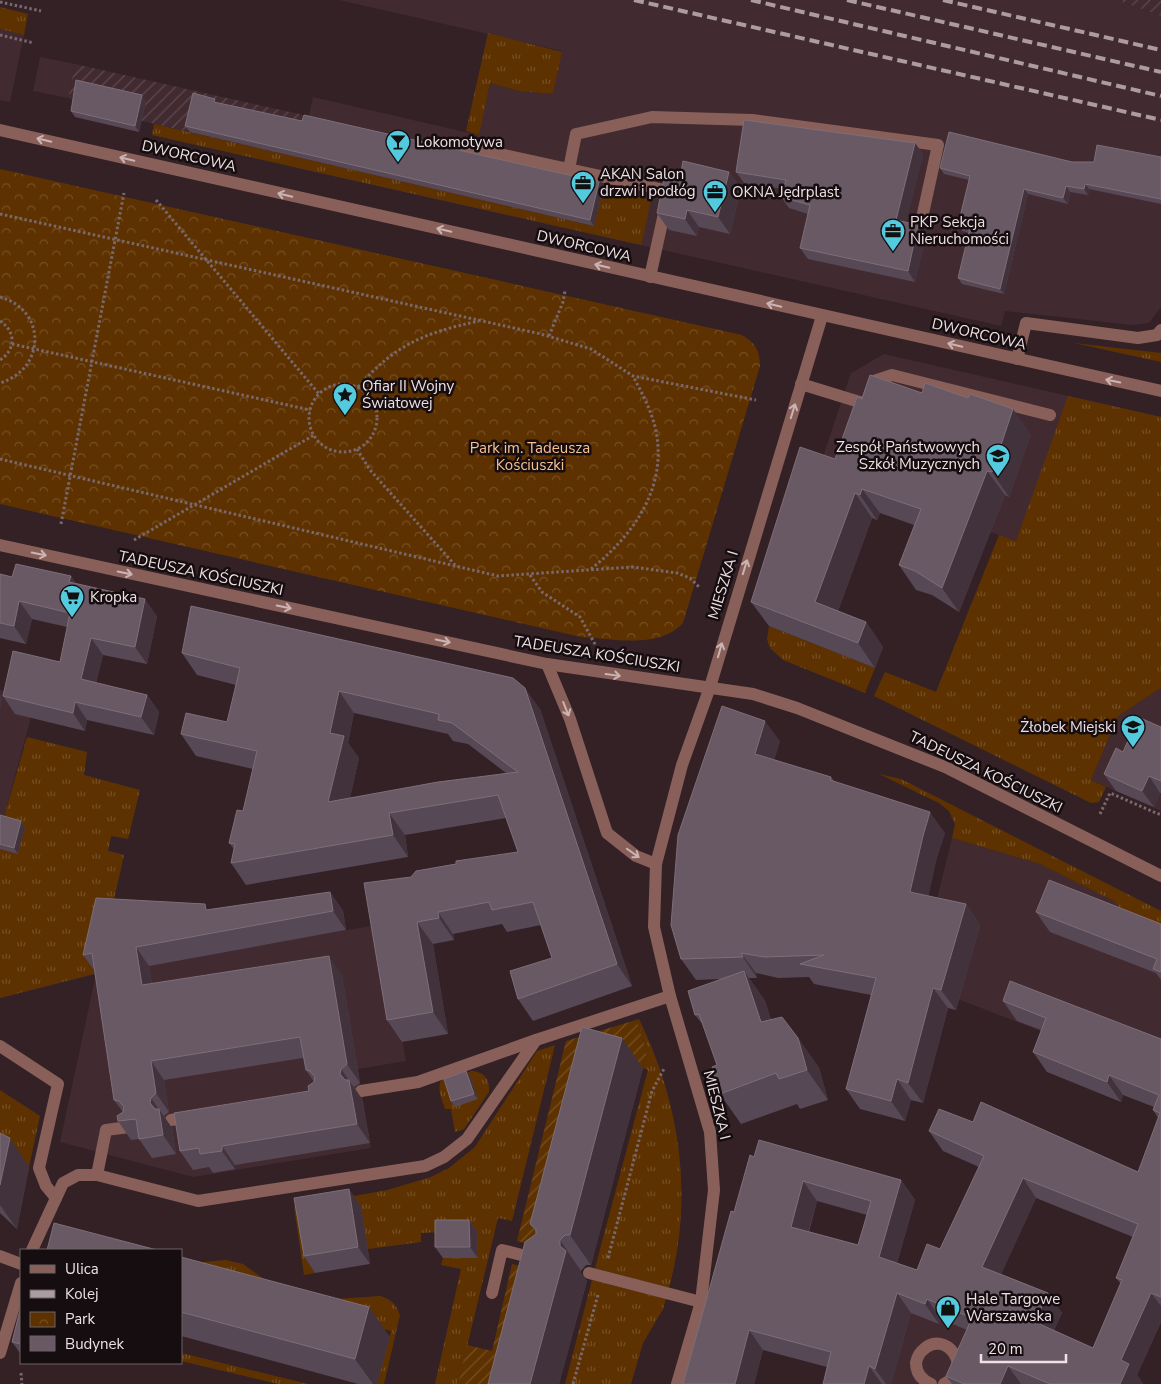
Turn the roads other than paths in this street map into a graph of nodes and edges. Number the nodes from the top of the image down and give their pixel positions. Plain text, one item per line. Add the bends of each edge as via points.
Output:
1 (0, 130) edge
2 (463, 146) dead end
3 (569, 169) junction
4 (922, 218) dead end
5 (650, 277) junction
6 (822, 316) junction
7 (1161, 330) edge
8 (1017, 359) junction
9 (801, 384) junction
10 (1161, 391) edge
11 (1050, 415) dead end
12 (0, 545) edge
13 (548, 664) junction
14 (710, 687) junction
15 (656, 864) junction
16 (1161, 876) edge
17 (670, 996) junction
18 (536, 1040) junction
19 (0, 1046) edge
20 (361, 1090) dead end
21 (208, 1114) edge
22 (171, 1120) dead end
23 (129, 1127) edge
24 (97, 1175) junction
25 (56, 1198) junction
26 (32, 1249) edge
27 (0, 1256) edge
28 (549, 1262) edge
29 (20, 1264) edge
30 (589, 1273) dead end
31 (20, 1286) edge
32 (492, 1293) dead end
33 (701, 1302) junction
34 (0, 1353) edge
35 (677, 1384) edge
36 (931, 1384) edge
37 (944, 1384) edge

5 -> 1 street, DWORCOWA
2 - 3 street
3 - 4 street via 576,134 652,117 752,120 938,145
3 - 5 street via 669,191
6 -> 5 street, DWORCOWA
8 -> 6 street, DWORCOWA
6 - 9 street, MIESZKA I
7 - 8 street via 1138,338 1026,323
10 -> 8 street, DWORCOWA
9 - 11 street via 866,404 874,381 892,375
14 -> 9 street, MIESZKA I
12 -> 13 street, TADEUSZA KOŚCIUSZKI
13 -> 14 street, TADEUSZA KOŚCIUSZKI
13 -> 15 street via 570,719 607,833 636,856
14 - 15 street, MIESZKA I via 682,765
14 - 16 street, TADEUSZA KOŚCIUSZKI via 753,694 797,708 911,753
15 - 17 street, MIESZKA I via 654,927
17 - 18 street
17 - 33 street, MIESZKA I via 710,1132 714,1190
18 - 20 street via 418,1082
18 - 24 street via 467,1139 444,1157 425,1166 198,1201
19 - 25 street via 58,1084 39,1168 46,1186
21 - 22 street
23 - 24 street via 106,1130
24 - 25 street via 78,1175 63,1184
25 - 26 street
27 - 29 street
28 - 32 street via 502,1250
30 - 33 street
31 - 34 street
33 - 35 street, MIESZKA I
36 - 37 street via 920,1377 917,1357 926,1347 940,1344 952,1350 958,1362 955,1374

